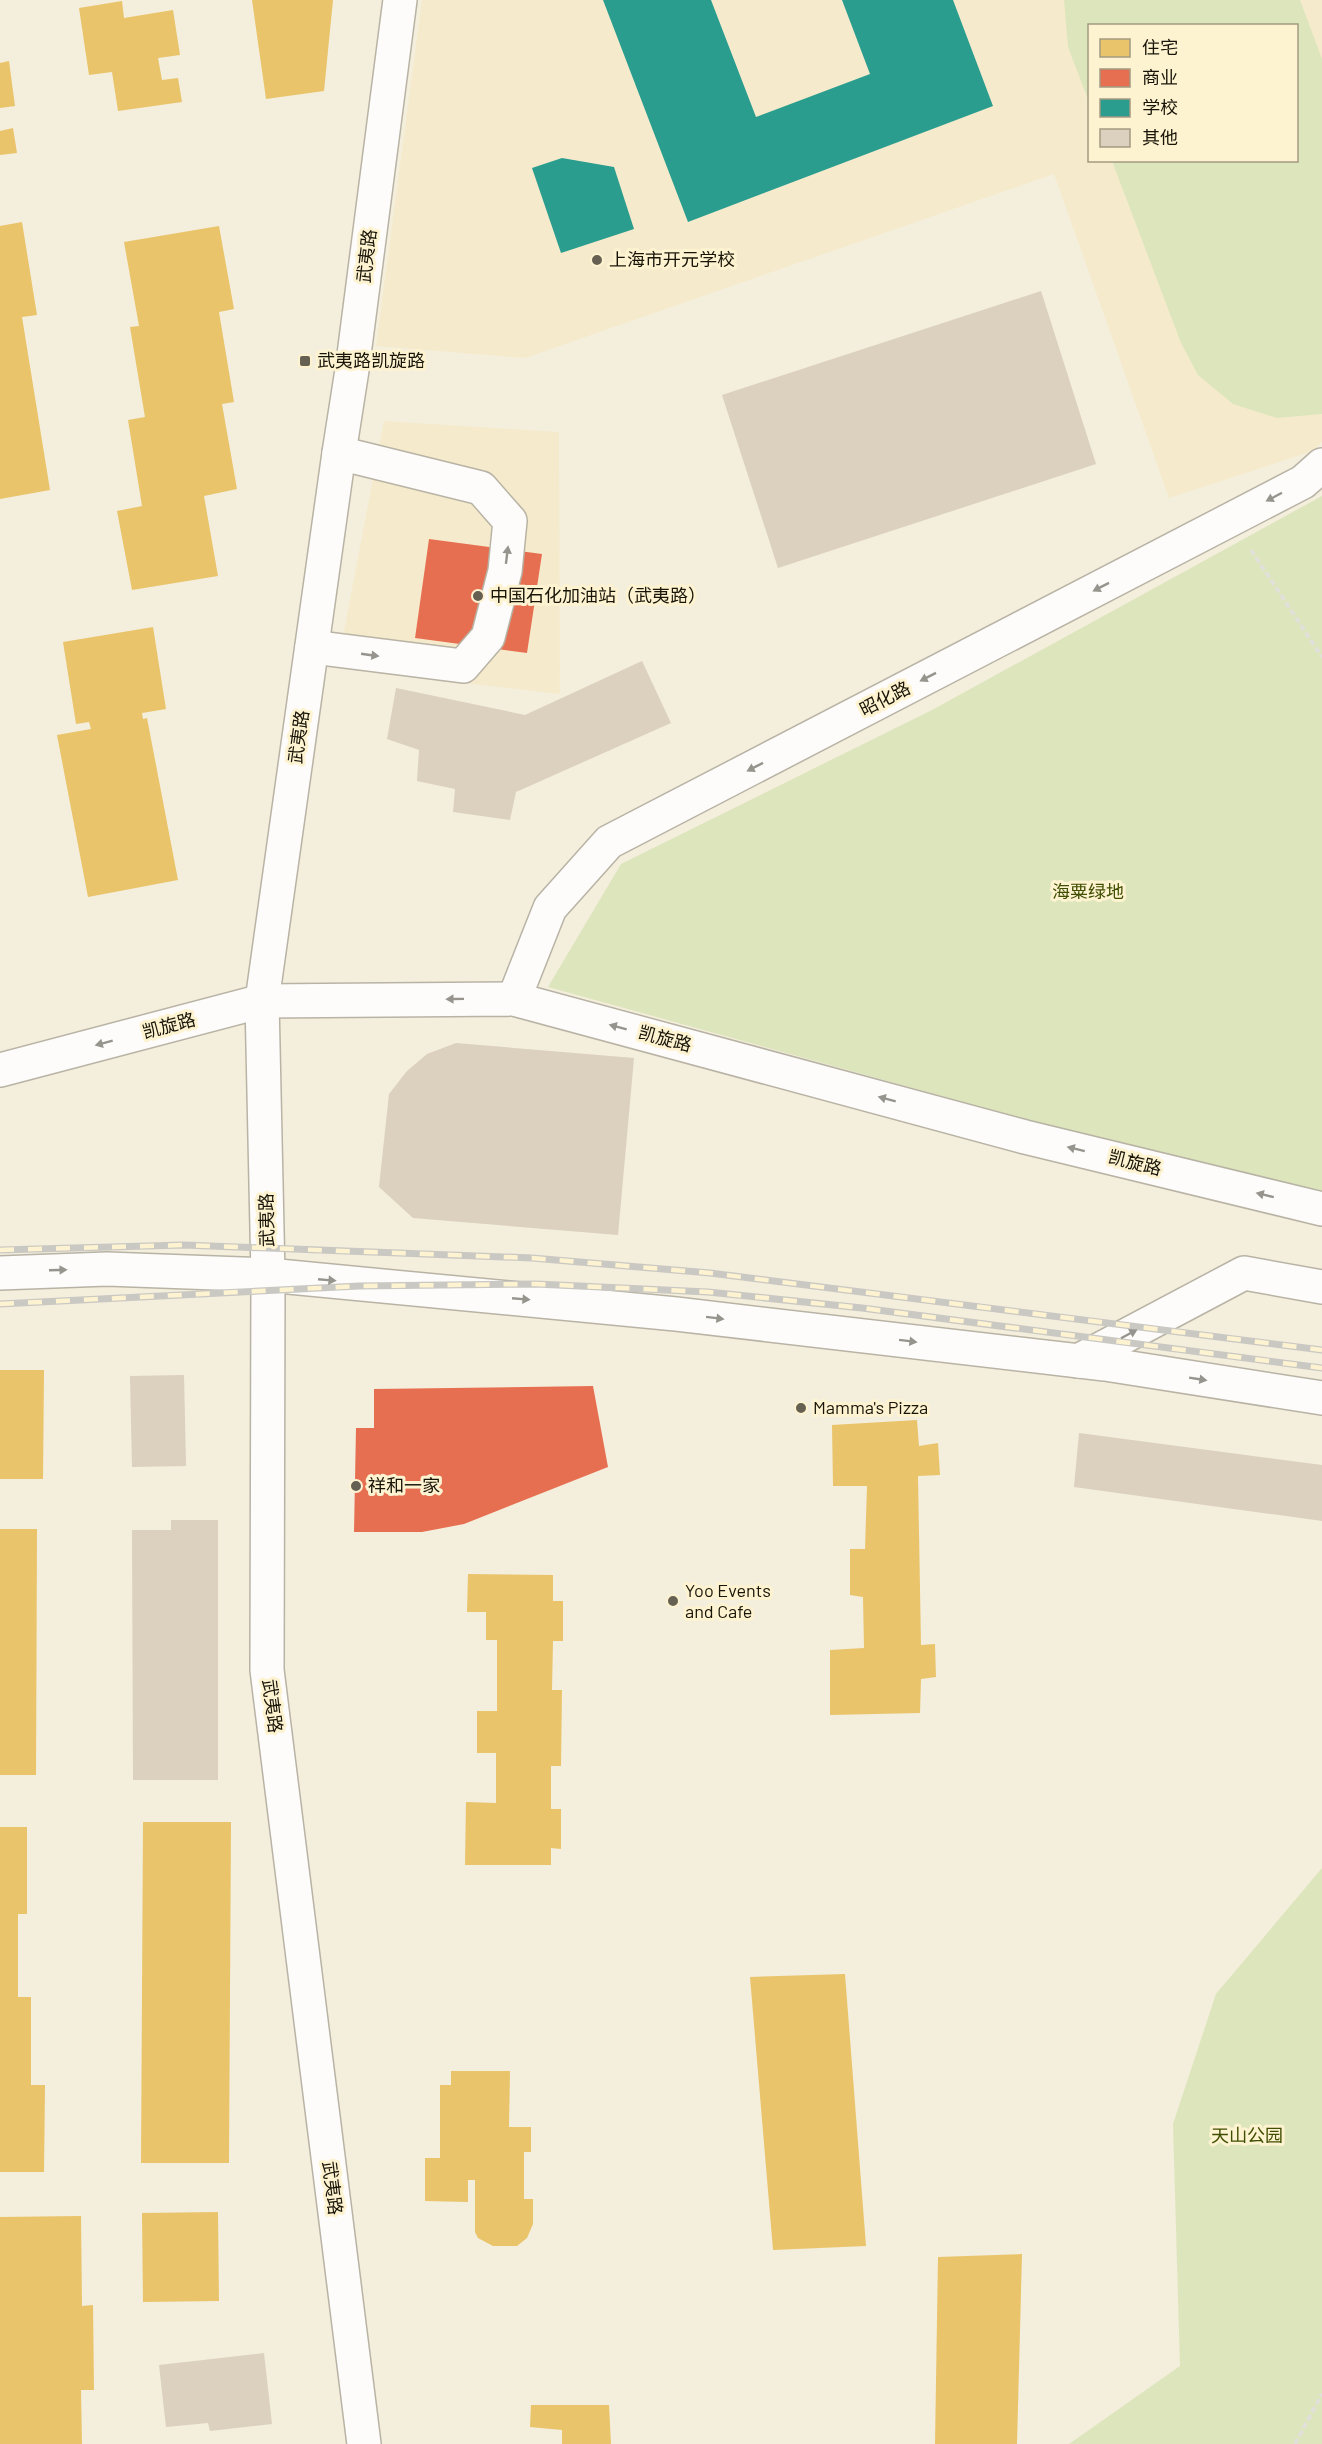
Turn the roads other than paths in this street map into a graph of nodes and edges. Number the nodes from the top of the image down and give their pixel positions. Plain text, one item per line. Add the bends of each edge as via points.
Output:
1 (400, 0) edge
2 (339, 453) junction
3 (1322, 465) edge
4 (312, 647) junction
5 (514, 999) junction
6 (262, 1001) junction
7 (0, 1070) edge
8 (1322, 1209) edge
9 (0, 1273) edge
10 (268, 1275) junction
11 (1322, 1287) edge
12 (1077, 1361) junction
13 (1322, 1398) edge
14 (364, 2444) edge

1 - 2 street, 武夷路
2 - 4 street, 武夷路
4 -> 2 street via 463,666 488,637 505,571 510,521 481,488
3 -> 5 street, 昭化路 via 1303,482 609,842 550,908
4 - 6 street, 武夷路
5 -> 6 street, 凯旋路
8 -> 5 street, 凯旋路 via 1025,1137
6 -> 7 street, 凯旋路
6 - 10 street, 武夷路
9 -> 10 street via 107,1269
10 -> 12 street via 676,1314
10 - 14 street, 武夷路 via 267,1670
12 -> 11 street via 1244,1273
12 -> 13 street

